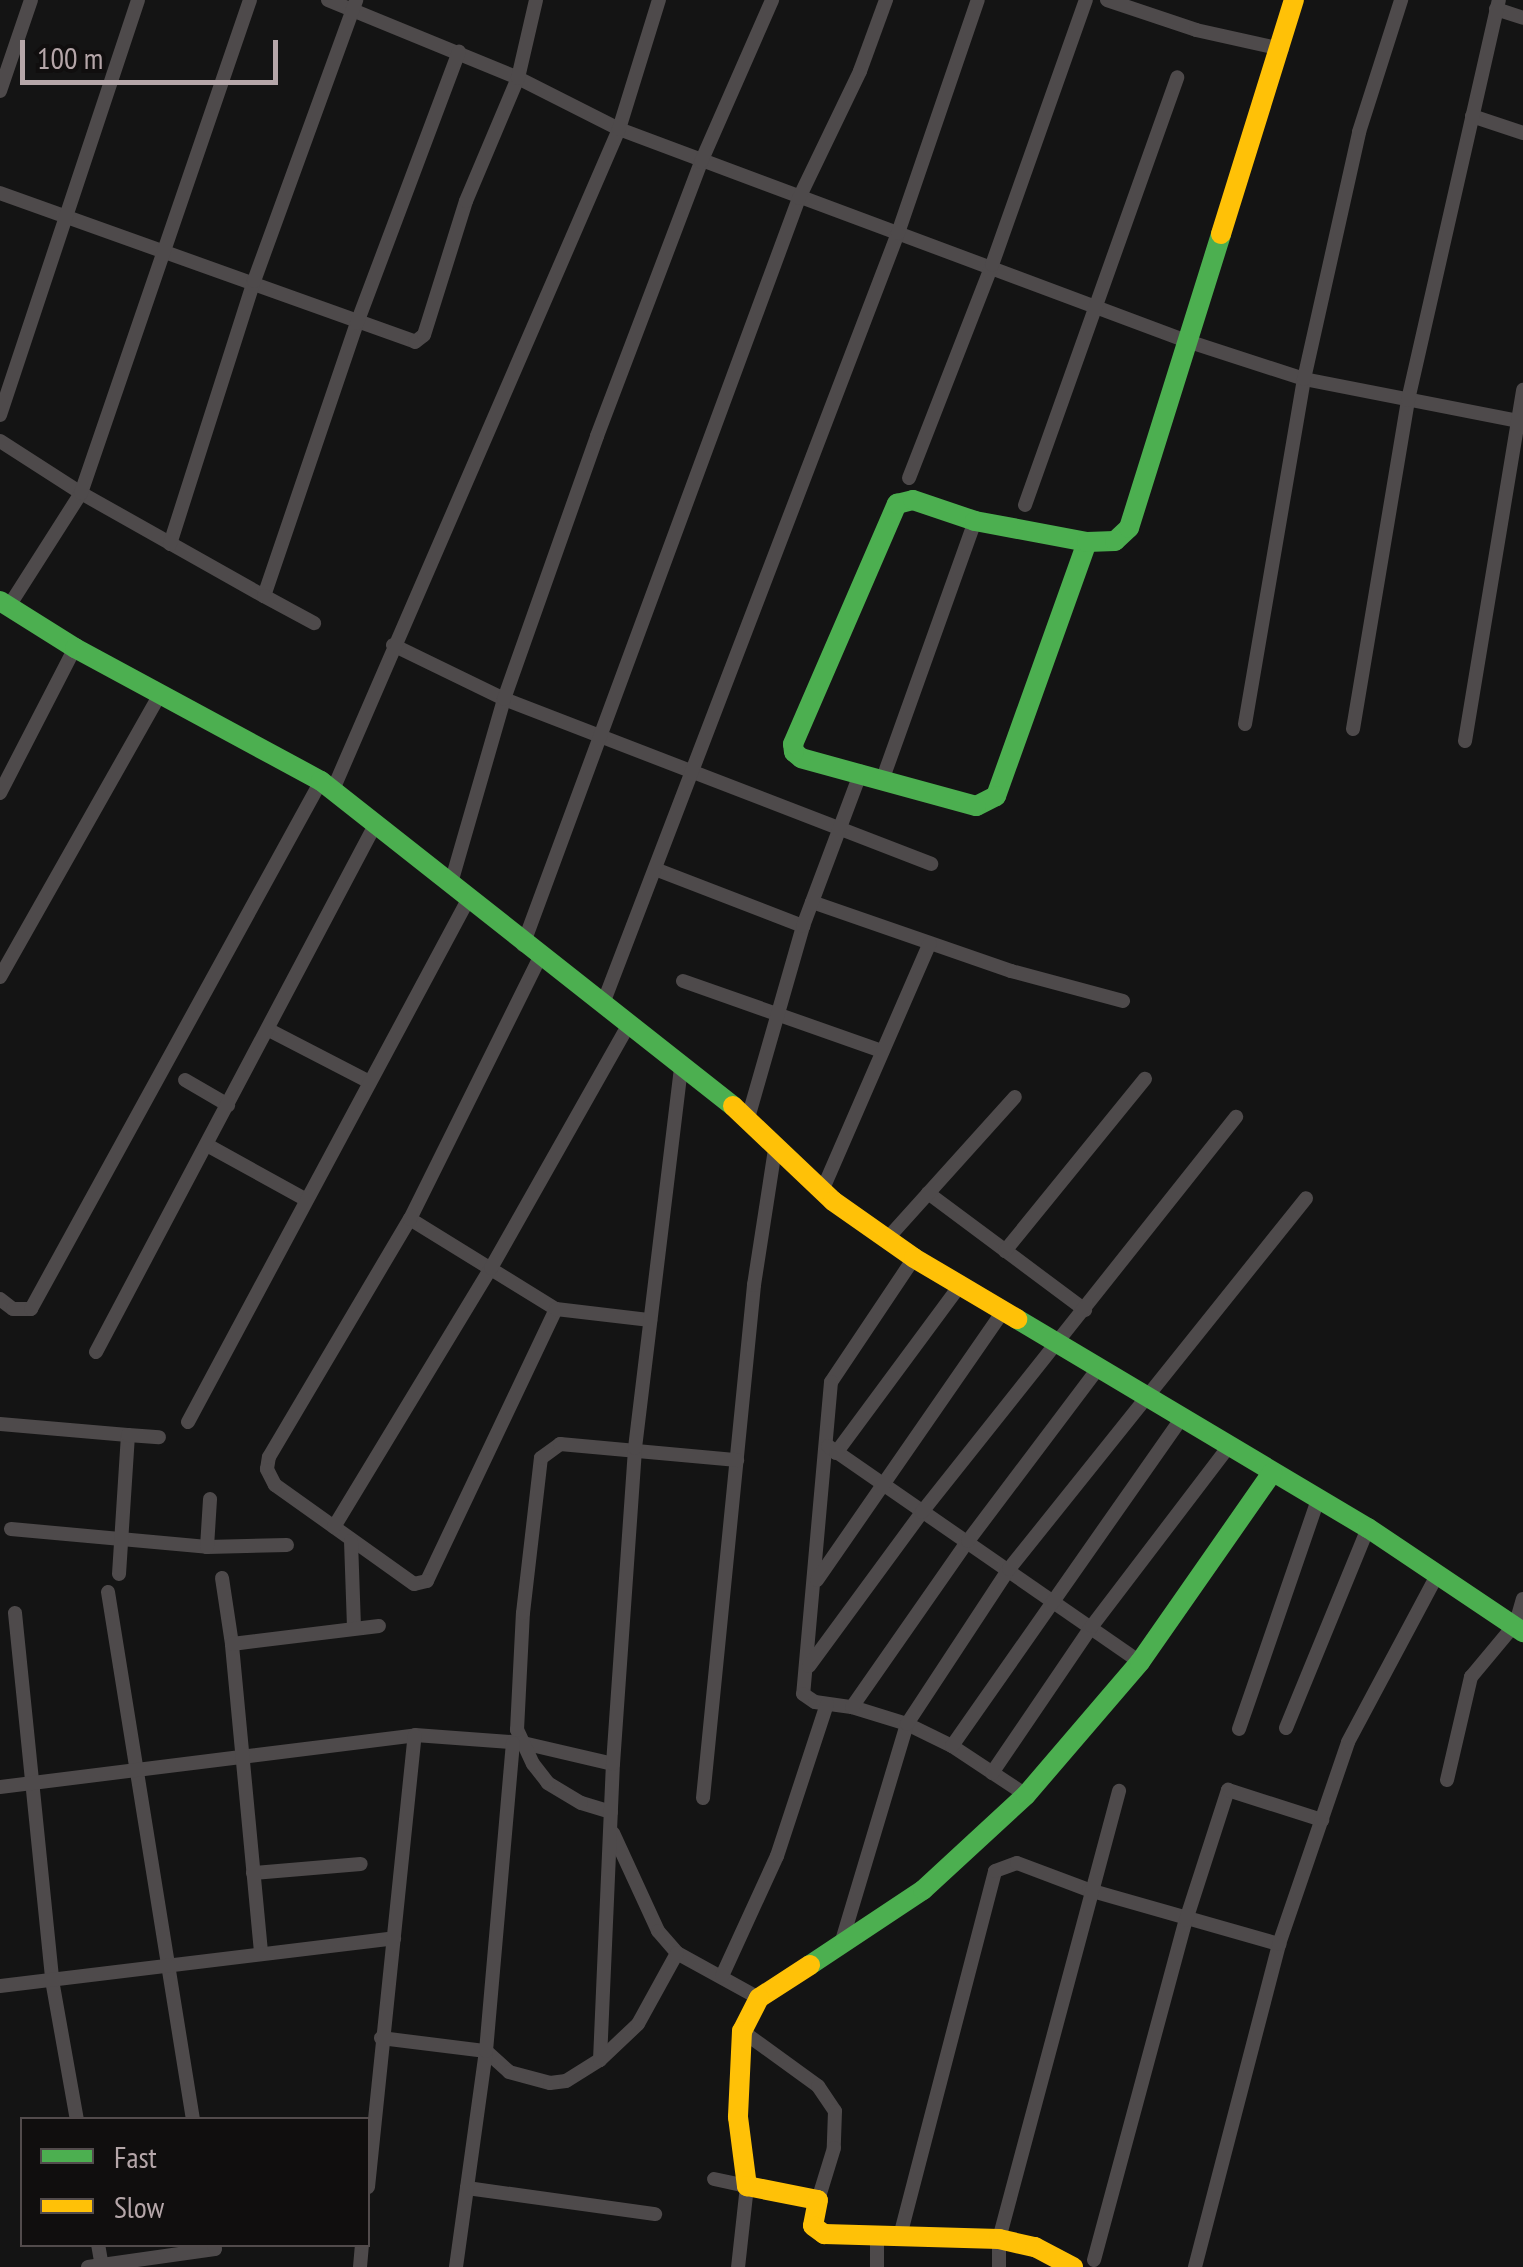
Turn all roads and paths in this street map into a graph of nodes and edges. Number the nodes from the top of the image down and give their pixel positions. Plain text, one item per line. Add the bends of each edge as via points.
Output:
1 (31, 0) edge
2 (138, 0) edge
3 (250, 0) edge
4 (328, 0) edge
5 (536, 0) edge
6 (659, 0) edge
7 (772, 0) edge
8 (886, 0) edge
9 (978, 0) edge
10 (1086, 0) edge
11 (1107, 0) edge
12 (1294, 0) edge
13 (1401, 0) edge
14 (354, 4) edge
15 (1498, 5) edge
16 (1523, 18) edge
17 (1282, 49) junction
18 (460, 52) junction
19 (1177, 77) dead end
20 (518, 78) junction
21 (0, 92) edge
22 (1472, 116) junction
23 (618, 129) junction
24 (1523, 132) edge
25 (701, 162) junction
26 (0, 193) edge
27 (798, 198) junction
28 (66, 217) junction
29 (898, 233) junction
30 (164, 252) junction
31 (992, 266) junction
32 (254, 281) junction
33 (1093, 304) junction
34 (357, 322) junction
35 (1184, 340) junction
36 (1304, 380) junction
37 (1523, 390) edge
38 (1408, 400) junction
39 (0, 415) edge
40 (1520, 421) edge
41 (0, 442) edge
42 (909, 478) dead end
43 (81, 493) junction
44 (1025, 504) dead end
45 (975, 521) junction
46 (1086, 542) junction
47 (170, 544) junction
48 (264, 596) junction
49 (4, 603) edge
50 (314, 623) dead end
51 (393, 645) junction
52 (75, 648) junction
53 (161, 692) junction
54 (504, 699) junction
55 (1245, 724) dead end
56 (1353, 729) dead end
57 (599, 734) junction
58 (1466, 741) dead end
59 (861, 772) junction
60 (690, 774) junction
61 (883, 778) junction
62 (327, 787) junction
63 (0, 793) edge
64 (374, 827) junction
65 (839, 830) junction
66 (931, 864) dead end
67 (655, 868) junction
68 (451, 883) junction
69 (468, 898) junction
70 (812, 902) junction
71 (803, 926) junction
72 (930, 943) junction
73 (532, 951) junction
74 (0, 978) edge
75 (683, 980) dead end
76 (604, 1001) junction
77 (1123, 1001) dead end
78 (778, 1012) junction
79 (629, 1024) junction
80 (269, 1030) junction
81 (882, 1051) junction
82 (681, 1066) junction
83 (1146, 1079) dead end
84 (184, 1080) dead end
85 (368, 1081) junction
86 (1015, 1097) dead end
87 (228, 1105) junction
88 (1236, 1117) dead end
89 (748, 1118) junction
90 (207, 1146) junction
91 (775, 1150) junction
92 (822, 1191) junction
93 (928, 1194) junction
94 (1306, 1198) dead end
95 (305, 1199) junction
96 (410, 1219) junction
97 (886, 1239) junction
98 (1005, 1251) junction
99 (914, 1258) junction
100 (491, 1268) junction
101 (958, 1288) junction
102 (0, 1299) edge
103 (556, 1309) junction
104 (1085, 1310) junction
105 (1002, 1313) junction
106 (650, 1320) junction
107 (1057, 1346) junction
108 (96, 1352) dead end
109 (1097, 1370) junction
110 (1147, 1401) junction
111 (1181, 1419) junction
112 (188, 1422) dead end
113 (0, 1424) edge
114 (128, 1435) junction
115 (159, 1437) dead end
116 (1229, 1446) junction
117 (636, 1448) junction
118 (832, 1450) junction
119 (738, 1460) junction
120 (1272, 1473) junction
121 (882, 1484) junction
122 (210, 1499) dead end
123 (1317, 1502) junction
124 (922, 1512) junction
125 (334, 1527) junction
126 (1368, 1528) junction
127 (11, 1529) dead end
128 (122, 1538) junction
129 (351, 1541) junction
130 (968, 1541) junction
131 (287, 1545) dead end
132 (207, 1547) junction
133 (1009, 1569) junction
134 (119, 1574) dead end
135 (222, 1578) dead end
136 (1436, 1578) junction
137 (814, 1585) junction
138 (108, 1592) dead end
139 (1523, 1599) edge
140 (1056, 1602) junction
141 (15, 1613) dead end
142 (379, 1626) dead end
143 (1092, 1626) junction
144 (1520, 1627) edge
145 (354, 1628) junction
146 (232, 1644) junction
147 (1140, 1662) junction
148 (809, 1667) junction
149 (827, 1704) junction
150 (852, 1707) junction
151 (907, 1724) junction
152 (1286, 1728) dead end
153 (1239, 1729) dead end
154 (415, 1735) junction
155 (518, 1743) junction
156 (952, 1746) junction
157 (242, 1756) junction
158 (614, 1764) junction
159 (136, 1770) junction
160 (992, 1773) junction
161 (1447, 1780) dead end
162 (32, 1783) junction
163 (0, 1787) edge
164 (1119, 1792) dead end
165 (1026, 1795) junction
166 (703, 1798) dead end
167 (611, 1820) junction
168 (1322, 1820) junction
169 (361, 1864) dead end
170 (254, 1873) junction
171 (1089, 1890) junction
172 (1186, 1920) junction
173 (394, 1938) junction
174 (840, 1944) junction
175 (1279, 1944) junction
176 (261, 1952) junction
177 (677, 1953) junction
178 (168, 1964) junction
179 (722, 1976) junction
180 (52, 1980) junction
181 (0, 1986) edge
182 (759, 1998) junction
183 (742, 2031) junction
184 (381, 2038) junction
185 (486, 2052) junction
186 (600, 2060) junction
187 (75, 2117) edge
188 (194, 2117) edge
189 (370, 2163) edge
190 (714, 2179) dead end
191 (747, 2186) junction
192 (467, 2188) junction
193 (818, 2200) junction
194 (654, 2214) dead end
195 (900, 2236) junction
196 (877, 2239) junction
197 (998, 2239) junction
198 (214, 2247) edge
199 (1094, 2260) dead end
200 (97, 2266) edge
201 (456, 2267) edge
202 (738, 2267) edge
203 (877, 2267) edge
204 (998, 2267) edge
205 (1073, 2267) edge
206 (1195, 2267) edge

1 - 21 street
2 - 28 street
3 - 30 street
4 - 14 street
5 - 20 street
6 - 23 street
7 - 25 street
8 - 27 street via 860,71
9 - 29 street
10 - 31 street
11 - 17 street
12 - 17 street
13 - 36 street via 1359,132
14 - 18 street
14 - 32 street
15 - 16 street
15 - 22 street
17 - 35 street
18 - 20 street
18 - 34 street
19 - 33 street
20 - 23 street
20 - 34 street via 466,201 424,334 408,341
22 - 24 street
22 - 38 street
23 - 25 street
23 - 51 street
25 - 27 street
25 - 54 street
26 - 28 street
27 - 29 street
27 - 57 street
28 - 30 street
28 - 39 street
29 - 31 street
29 - 60 street
30 - 32 street
30 - 43 street
31 - 33 street
31 - 42 street
32 - 34 street
32 - 47 street
33 - 35 street
33 - 44 street
34 - 48 street
35 - 36 street
35 - 46 street via 1129,528 1115,541
36 - 38 street
36 - 55 street
37 - 40 street
38 - 40 street
38 - 56 street
40 - 58 street
41 - 43 street
43 - 47 street
43 - 49 street
45 - 46 street
45 - 59 street via 913,500 894,508 793,744 802,758
45 - 61 street
46 - 61 street via 996,796 976,806
47 - 48 street
48 - 50 street
49 - 52 street
51 - 54 street
51 - 62 street
52 - 53 street
52 - 63 street
53 - 62 street
53 - 74 street
54 - 57 street
54 - 68 street
57 - 60 street
57 - 73 street
59 - 61 street
59 - 65 street
60 - 65 street
60 - 67 street
62 - 64 street
62 - 102 street via 31,1309 13,1309
64 - 68 street
64 - 80 street
65 - 66 street
65 - 70 street
67 - 71 street
67 - 76 street
68 - 69 street
69 - 73 street
69 - 85 street
70 - 71 street
70 - 72 street
71 - 78 street
72 - 77 street
72 - 81 street
73 - 76 street
73 - 96 street
75 - 78 street
76 - 79 street
78 - 81 street
78 - 89 street
79 - 82 street
79 - 100 street
80 - 85 street
80 - 87 street
81 - 92 street
82 - 89 street
82 - 106 street
83 - 98 street
84 - 87 street
85 - 95 street
86 - 93 street
87 - 90 street
88 - 104 street
89 - 91 street
90 - 95 street
90 - 108 street
91 - 92 street
91 - 119 street
92 - 97 street
93 - 97 street
93 - 98 street
94 - 110 street
95 - 112 street
96 - 100 street
96 - 125 street via 268,1457 275,1485
97 - 99 street
98 - 104 street
99 - 101 street
99 - 118 street via 834,1371
100 - 103 street
100 - 125 street
101 - 105 street
101 - 118 street
103 - 106 street
103 - 129 street via 426,1582 407,1582
104 - 107 street
105 - 107 street
105 - 121 street
106 - 117 street
107 - 109 street
107 - 124 street
109 - 110 street
109 - 130 street
110 - 111 street
110 - 133 street
111 - 116 street
111 - 140 street
113 - 114 street
114 - 115 street
114 - 128 street
116 - 120 street
116 - 143 street
117 - 119 street
117 - 155 street via 560,1444 541,1458
117 - 158 street
118 - 121 street
118 - 137 street
119 - 166 street
120 - 123 street
120 - 147 street
121 - 124 street
121 - 137 street
122 - 132 street
123 - 126 street
123 - 153 street
124 - 130 street
124 - 148 street
125 - 129 street
126 - 136 street
126 - 152 street
127 - 128 street
128 - 132 street
128 - 134 street
129 - 145 street
130 - 133 street
130 - 150 street
131 - 132 street
133 - 140 street
133 - 151 street
135 - 146 street
136 - 144 street
136 - 168 street via 1348,1742
137 - 148 street
138 - 159 street
139 - 144 street
140 - 143 street
140 - 156 street
141 - 162 street
142 - 145 street
143 - 147 street
143 - 160 street
144 - 161 street via 1470,1677
145 - 146 street
146 - 157 street
147 - 165 street
148 - 149 street via 804,1694
149 - 150 street
149 - 179 street via 777,1856
150 - 151 street
151 - 156 street
151 - 174 street
154 - 155 street
154 - 157 street
154 - 173 street
155 - 158 street
155 - 167 street via 548,1783
155 - 185 street
156 - 160 street
157 - 159 street
157 - 170 street
158 - 167 street
159 - 162 street
159 - 178 street
160 - 165 street
162 - 163 street
162 - 180 street
164 - 171 street
165 - 174 street via 923,1890
167 - 177 street via 658,1930
167 - 186 street
168 - 172 street via 1228,1790
168 - 175 street
169 - 170 street
170 - 176 street
171 - 172 street
171 - 195 street via 1017,1863 994,1871
171 - 197 street
172 - 175 street
172 - 199 street
173 - 176 street
173 - 184 street
174 - 182 street
175 - 206 street
176 - 178 street
177 - 179 street
177 - 186 street via 638,2024
178 - 180 street
178 - 188 street
179 - 182 street
180 - 181 street
180 - 187 street
182 - 183 street
183 - 191 street via 738,2118
183 - 193 street via 818,2086 835,2111 834,2148
184 - 185 street
184 - 189 street
185 - 186 street via 509,2072 550,2083
185 - 192 street
190 - 191 street
191 - 193 street
191 - 202 street
192 - 194 street
192 - 201 street
193 - 196 street via 816,2231
195 - 196 street
195 - 197 street
196 - 203 street
197 - 204 street
197 - 205 street
198 - 200 street

